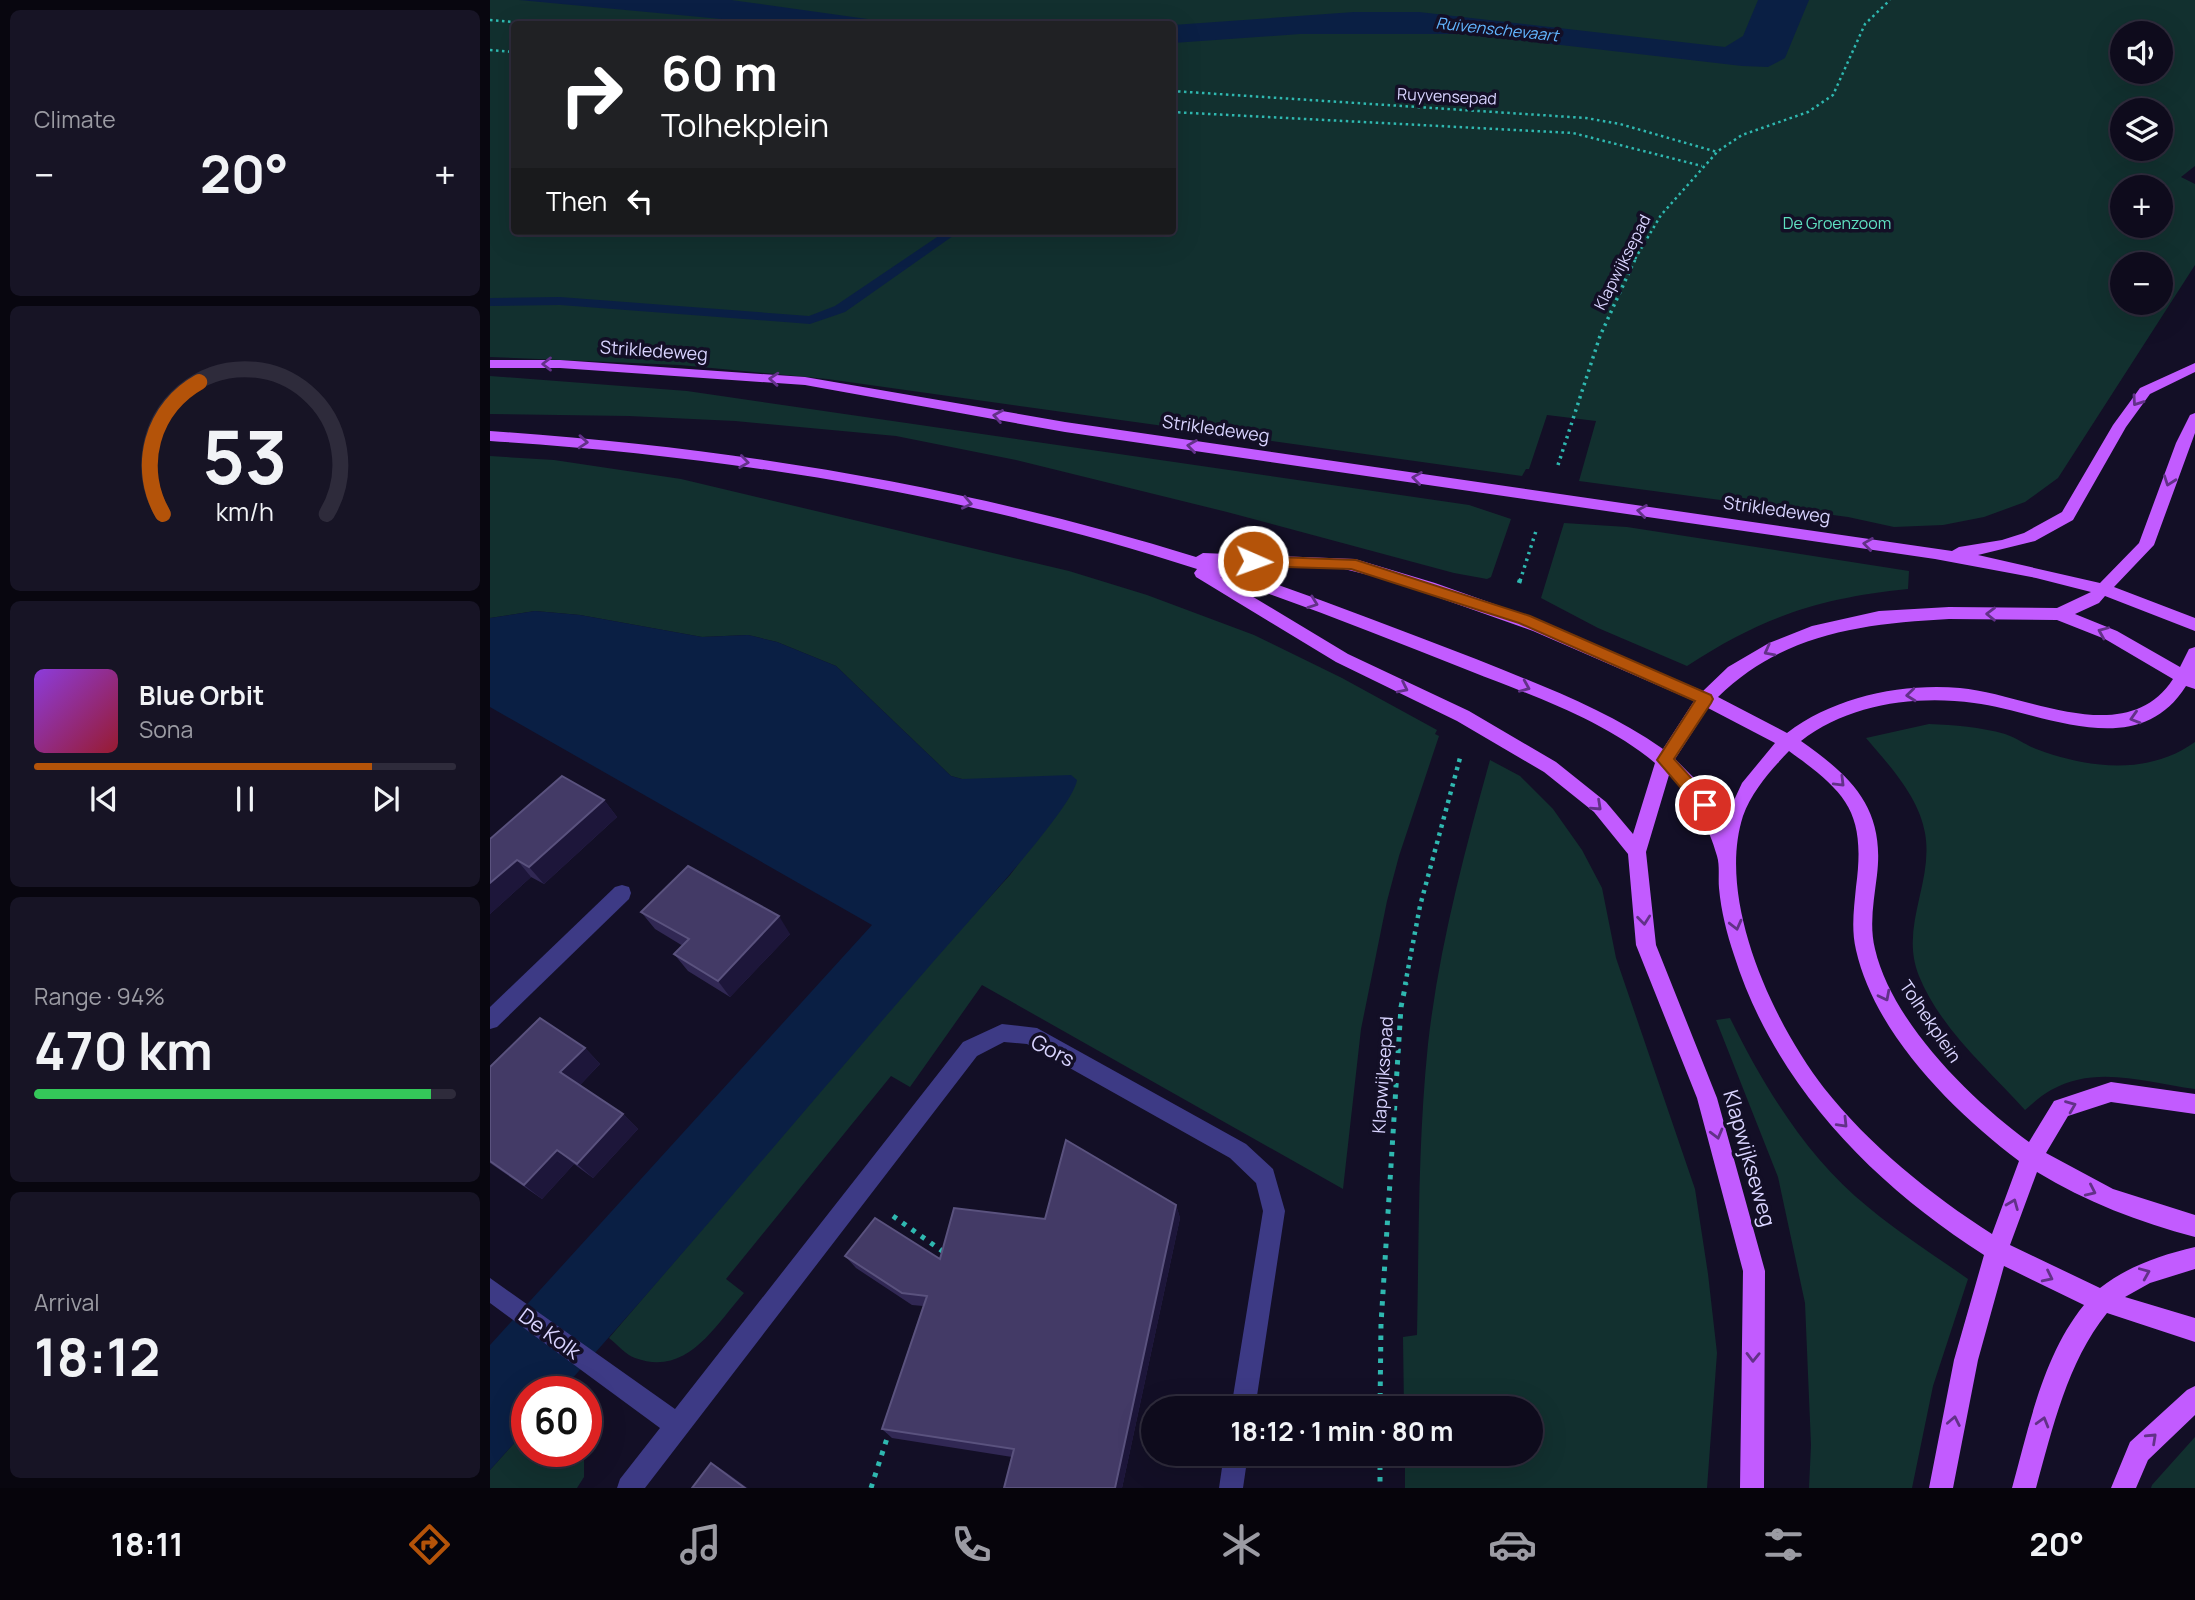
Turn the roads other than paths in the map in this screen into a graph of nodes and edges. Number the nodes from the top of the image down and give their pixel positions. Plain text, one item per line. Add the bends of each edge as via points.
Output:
1 (490, 364) edge
2 (2195, 367) edge
3 (2195, 418) edge
4 (490, 436) edge
5 (1935, 554) junction
6 (1179, 559) junction
7 (2104, 588) junction
8 (2059, 614) junction
9 (2195, 625) edge
10 (2195, 653) edge
11 (2190, 679) edge
12 (1705, 699) junction
13 (1786, 742) junction
14 (1665, 760) junction
15 (1637, 852) junction
16 (1727, 858) junction
17 (622, 893) dead end
18 (490, 1020) edge
19 (2195, 1104) edge
20 (2031, 1158) junction
21 (2195, 1227) edge
22 (1997, 1250) junction
23 (2195, 1258) edge
24 (496, 1293) edge
25 (2102, 1301) junction
26 (2195, 1331) edge
27 (1245, 1396) edge
28 (2195, 1398) edge
29 (678, 1426) junction
30 (1234, 1466) edge
31 (629, 1488) edge
32 (1231, 1488) edge
33 (1752, 1488) edge
34 (1941, 1488) edge
35 (2025, 1488) edge
36 (2123, 1488) edge

5 -> 1 main road, Strikledeweg via 1065,427 805,381 561,364
2 -> 5 main road via 2145,391 2068,516 2055,526 2016,542
3 -> 7 main road via 2146,545
4 -> 6 main road via 598,443 786,468 1044,519
5 - 7 main road via 2027,568
6 - 12 main road via 1351,564 1524,620
6 -> 14 main road via 1296,597 1480,668 1586,714
6 -> 15 main road via 1342,658 1463,716 1550,766 1600,807
7 - 8 main road via 2093,599
7 - 9 main road
11 -> 8 main road via 2111,635
8 -> 12 main road via 1909,614 1837,625 1765,652 1734,671
10 - 11 main road
11 -> 13 main road via 2162,706 2118,722 2092,722 1955,694 1914,694 1822,718
12 - 13 main road, Tolhekplein
12 - 14 main road
13 - 16 main road via 1761,769 1737,807
13 -> 20 main road, Tolhekplein via 1847,789 1869,827 1863,938 1891,1009 1966,1106
14 - 15 main road
14 - 16 main road via 1705,805
15 -> 33 main road, Klapwijkseweg via 1647,945 1707,1098 1754,1271
16 -> 22 main road via 1741,945 1765,1009 1808,1081 1832,1113 1896,1176
17 - 18 street
20 -> 19 main road via 2061,1108 2110,1092
20 -> 21 main road, Tolhekplein via 2115,1202
22 -> 20 main road
22 -> 25 main road
34 -> 22 main road via 1966,1360
25 -> 23 main road via 2148,1271
24 - 29 street, De Kolk
25 - 26 main road
35 -> 25 main road via 2049,1401 2076,1337
27 - 29 street, Gors via 1274,1211 1265,1177 1238,1151 1030,1035 1002,1033 970,1049
36 -> 28 main road via 2139,1451
29 - 31 street, Gors
30 - 32 street

